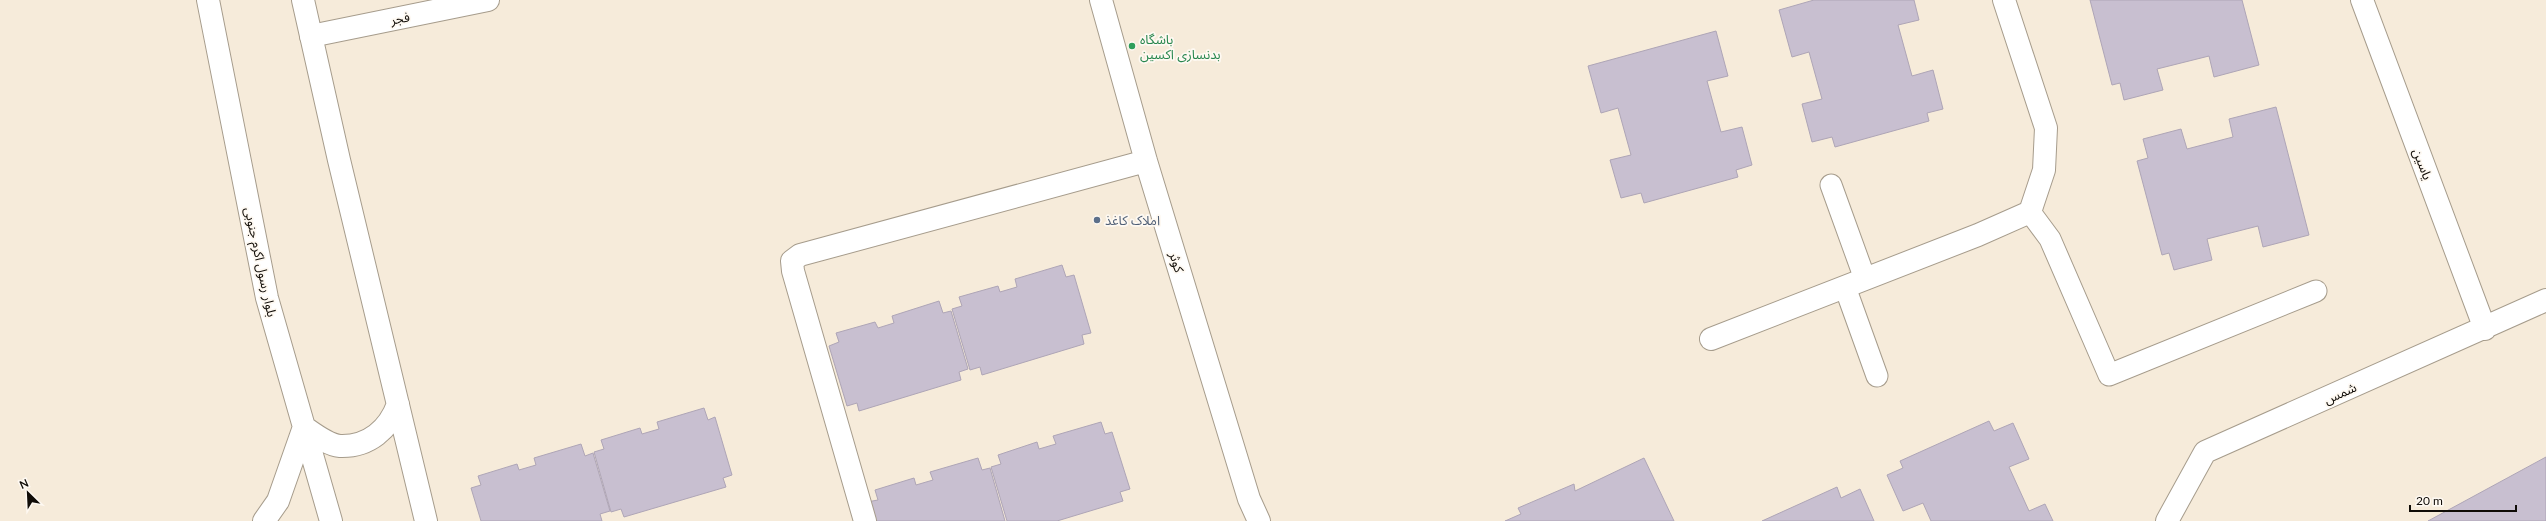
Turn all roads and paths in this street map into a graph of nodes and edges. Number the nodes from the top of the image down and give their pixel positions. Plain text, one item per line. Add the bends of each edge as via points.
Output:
1 (208, 0) edge
2 (304, 0) edge
3 (488, 0) edge
4 (1101, 0) edge
5 (2004, 0) edge
6 (2362, 0) edge
7 (311, 36) junction
8 (1146, 161) junction
9 (1831, 185) dead end
10 (2030, 212) junction
11 (1865, 278) junction
12 (1845, 287) junction
13 (2316, 291) dead end
14 (2546, 300) edge
15 (2485, 328) junction
16 (1711, 339) dead end
17 (1877, 376) dead end
18 (398, 404) junction
19 (304, 427) junction
20 (264, 521) edge
21 (331, 521) edge
22 (426, 521) edge
23 (865, 521) edge
24 (1259, 521) edge
25 (2167, 521) edge

1 - 19 street, بلوار رسول اکرم جنوبی via 267,298
2 - 7 street
3 - 7 street, فجر
4 - 8 street, کوثر
5 - 10 street via 2046,128 2044,170
6 - 15 street, یاسین
7 - 18 street
8 - 23 street via 800,255 792,262
8 - 24 street, کوثر via 1249,499
9 - 11 lane
10 - 11 street via 1978,235
10 - 13 lane via 2050,239 2109,375
11 - 12 street
12 - 16 street
12 - 17 lane
14 - 15 street, شمس
15 - 25 street, شمس via 2205,452
18 - 19 street via 393,419 379,435 359,444 339,446
18 - 22 street
19 - 20 street via 278,501
19 - 21 street, بلوار رسول اکرم جنوبی

